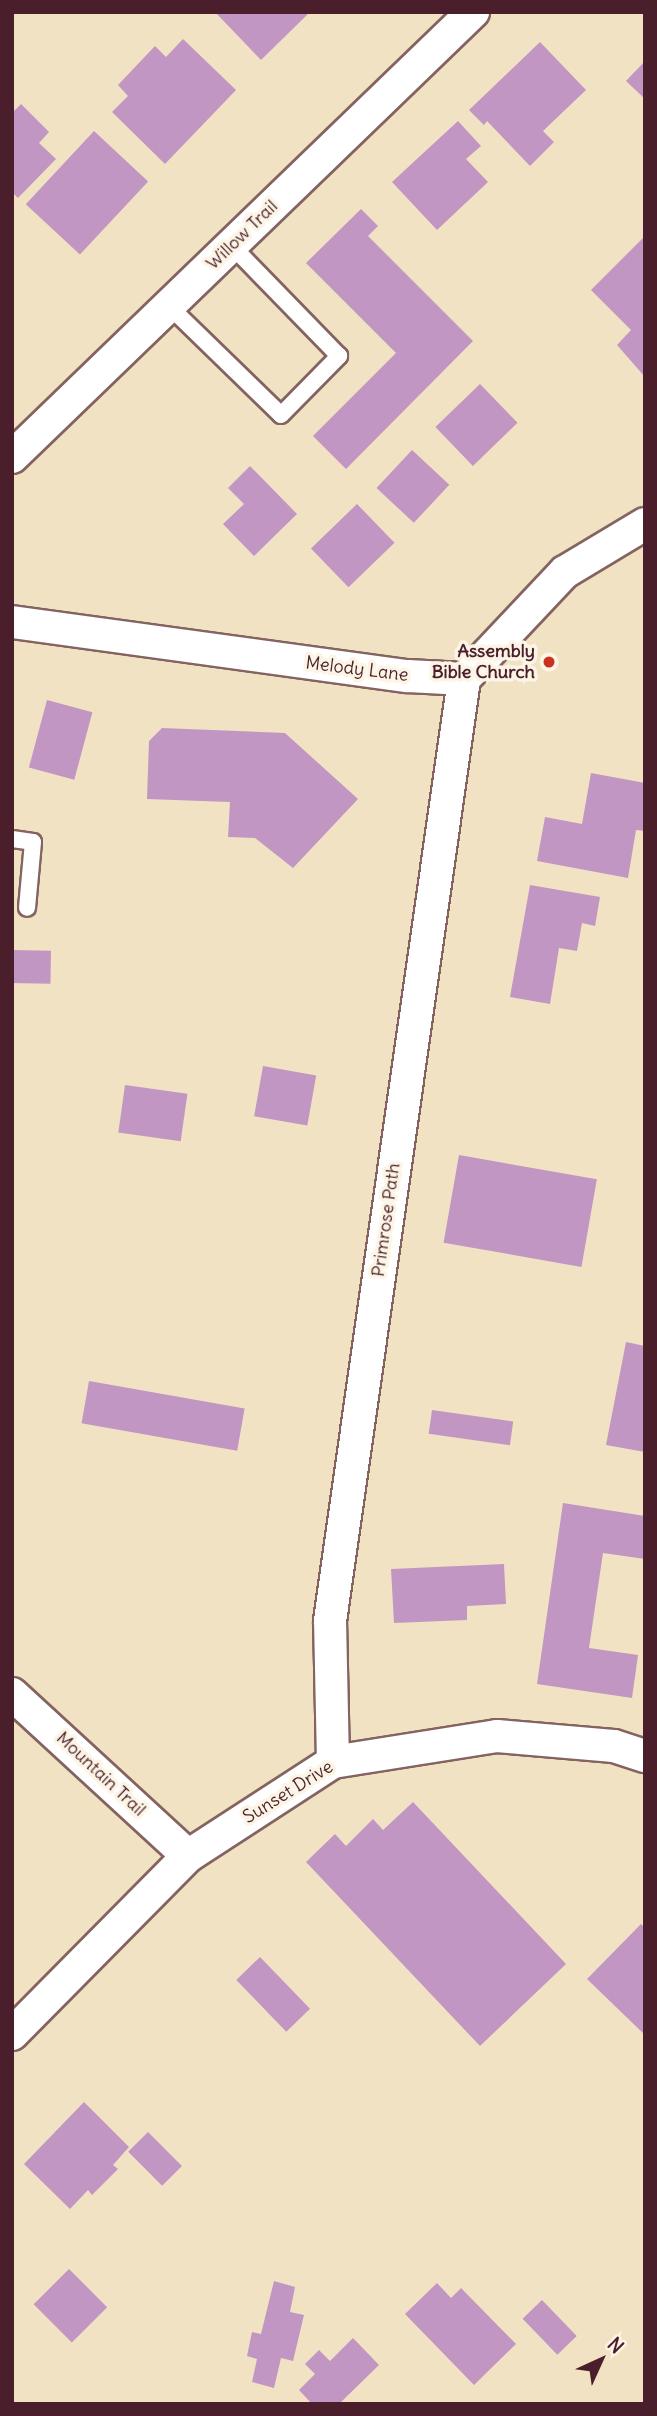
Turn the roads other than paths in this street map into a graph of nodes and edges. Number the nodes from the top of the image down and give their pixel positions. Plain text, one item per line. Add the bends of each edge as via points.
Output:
1 (473, 12) edge
2 (231, 246) junction
3 (170, 306) junction
4 (12, 457) edge
5 (645, 524) edge
6 (12, 622) edge
7 (464, 679) junction
8 (12, 839) edge
9 (27, 908) dead end
10 (12, 1694) edge
11 (645, 1756) edge
12 (333, 1762) junction
13 (188, 1856) junction
14 (12, 2034) edge

1 - 2 street, Willow Trail
2 - 3 street, Willow Trail
2 - 3 lane via 339,356 281,415
3 - 4 street, Willow Trail
5 - 7 street via 565,572
6 - 7 street, Melody Lane via 408,676
7 - 12 street, Primrose Path via 330,1621
8 - 9 lane via 33,842
10 - 13 street, Mountain Trail
11 - 12 street, Sunset Drive via 614,1746 497,1736
12 - 13 street, Sunset Drive
13 - 14 street, Sunset Drive

